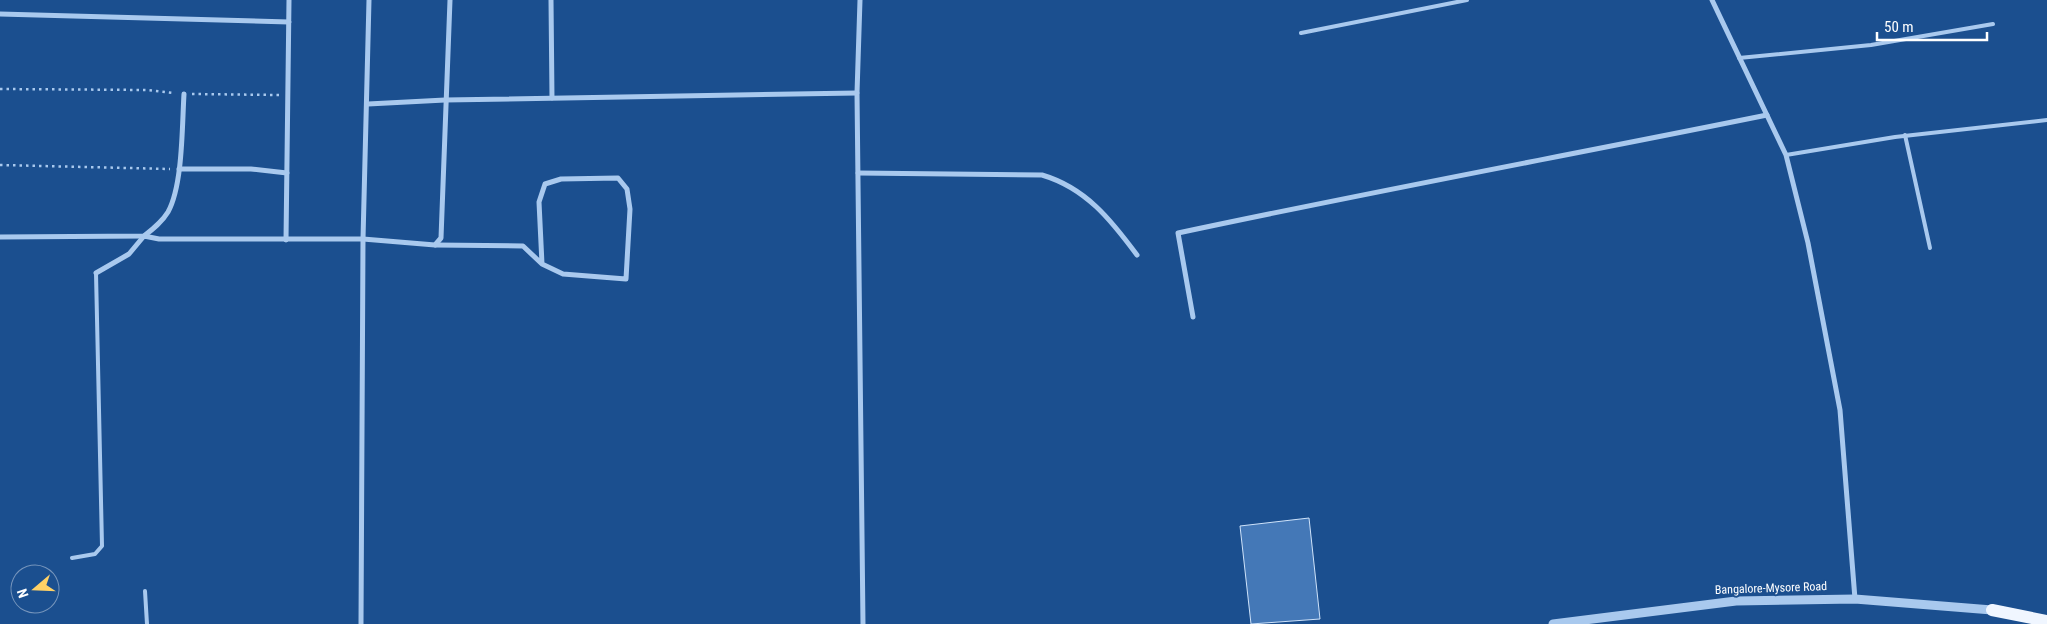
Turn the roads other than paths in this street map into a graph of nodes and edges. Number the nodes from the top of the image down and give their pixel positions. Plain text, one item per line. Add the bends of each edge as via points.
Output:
1 (289, 0) edge
2 (369, 0) edge
3 (450, 0) edge
4 (550, 0) edge
5 (860, 0) edge
6 (1467, 0) edge
7 (1712, 0) edge
8 (0, 14) edge
9 (289, 22) junction
10 (1993, 24) dead end
11 (1301, 33) dead end
12 (1739, 58) junction
13 (857, 93) junction
14 (184, 94) road end
15 (552, 98) junction
16 (445, 100) junction
17 (368, 104) junction
18 (1766, 115) junction
19 (2047, 120) edge
20 (1905, 136) junction
21 (1786, 155) junction
22 (178, 169) junction
23 (287, 173) junction
24 (858, 174) junction
25 (144, 236) junction
26 (0, 237) edge
27 (364, 239) junction
28 (286, 240) junction
29 (435, 245) junction
30 (1930, 248) dead end
31 (1137, 255) dead end
32 (542, 264) junction
33 (96, 273) joint
34 (1193, 317) dead end
35 (72, 558) dead end
36 (145, 591) dead end
37 (1854, 599) junction
38 (1992, 610) junction
39 (2047, 614) edge
40 (2047, 621) edge
41 (148, 624) edge
42 (361, 624) edge
43 (863, 624) edge
44 (1552, 624) edge

1 - 9 street
2 - 17 street
3 - 16 street
4 - 15 street
5 - 13 street
6 - 11 lane
7 - 12 street
8 - 9 street
9 - 23 street
10 - 12 lane via 1871,45
12 - 18 street
13 - 15 street
13 - 24 street
14 - 22 street
15 - 16 street
16 - 17 street
16 - 29 street via 441,238
17 - 27 street
18 - 21 street
18 - 34 street via 1178,232
19 - 20 lane
20 - 21 lane
20 - 30 lane
21 - 37 street via 1808,243 1840,410
22 - 23 street via 251,169
22 - 25 street via 169,210
23 - 28 street
24 - 31 street via 1015,173 1048,177 1068,185 1103,212
24 - 43 street
25 - 26 street
25 - 28 street via 159,239
25 - 33 street via 129,254
27 - 28 street
27 - 29 street
27 - 42 street
29 - 32 street via 523,246
32 - 32 street via 562,274 626,280 630,209 627,189 618,178 561,179 545,184 539,202
33 - 35 lane via 102,546 95,554
36 - 41 lane
37 - 38 street, Bangalore-Mysore Road
37 - 44 street, Bangalore-Mysore Road via 1736,601
38 - 39 main road, Bangalore-Mysore Road
38 - 40 main road, Bangalore-Mysore Road

